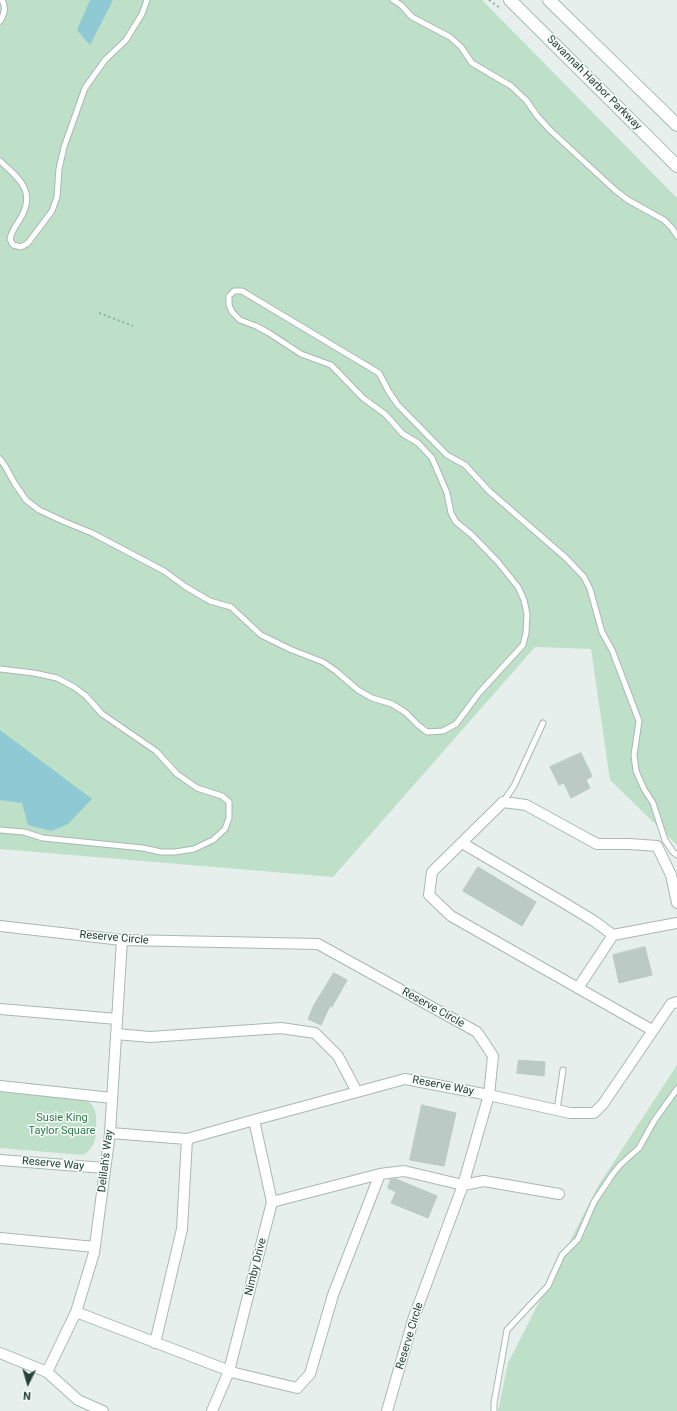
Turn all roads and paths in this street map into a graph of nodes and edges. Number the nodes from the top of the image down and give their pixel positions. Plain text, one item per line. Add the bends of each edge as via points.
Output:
1 (2, 0) edge
2 (147, 0) edge
3 (393, 0) edge
4 (510, 0) edge
5 (549, 0) edge
6 (0, 21) edge
7 (677, 125) edge
8 (0, 161) edge
9 (677, 166) edge
10 (677, 236) edge
11 (99, 313) dead end
12 (133, 326) dead end
13 (0, 459) edge
14 (0, 669) edge
15 (543, 723) dead end
16 (503, 802) junction
17 (0, 830) edge
18 (462, 843) junction
19 (677, 855) edge
20 (677, 903) edge
21 (677, 923) edge
22 (0, 926) edge
23 (613, 935) junction
24 (122, 940) junction
25 (578, 988) junction
26 (677, 1002) edge
27 (0, 1009) edge
28 (117, 1019) junction
29 (652, 1030) junction
30 (116, 1034) junction
31 (563, 1070) dead end
32 (0, 1086) edge
33 (677, 1090) edge
34 (357, 1092) junction
35 (489, 1095) junction
36 (112, 1098) junction
37 (557, 1110) junction
38 (254, 1120) junction
39 (110, 1133) junction
40 (187, 1139) junction
41 (0, 1160) edge
42 (105, 1168) junction
43 (380, 1174) junction
44 (463, 1185) junction
45 (559, 1194) dead end
46 (272, 1202) junction
47 (0, 1238) edge
48 (95, 1247) junction
49 (76, 1312) junction
50 (155, 1343) junction
51 (0, 1353) edge
52 (229, 1371) junction
53 (47, 1372) junction
54 (104, 1411) edge
55 (212, 1411) edge
56 (387, 1411) edge
57 (494, 1411) edge

1 - 6 lane via 3,17
2 - 8 lane via 142,14 126,40 105,60 85,88 64,147 57,197 52,211 28,243 21,247 13,245 10,239 12,230 27,206 27,193 23,183
3 - 10 lane via 412,17 450,37 472,62 511,86 526,100 551,132 615,190 664,220
4 - 9 street, Savannah Harbor Parkway
5 - 7 street
11 - 12 path
13 - 19 lane via 26,500 39,510 92,533 164,571 210,601 232,607 261,635 323,662 358,690 405,712 427,732 444,731 456,724 479,693 523,645 527,614 518,587 488,551 456,522 432,458 385,414 363,398 331,365 301,354 270,333 240,320 232,312 229,296 242,291 379,373 398,405 447,454 465,465 489,491 566,558 584,577 602,632 612,650 639,720 634,755 636,771 653,803 665,840
14 - 17 lane via 34,672 57,678 74,687 102,714 156,751 177,774 197,788 222,796 229,802 230,818 213,840 194,849 175,852 43,838 24,832
15 - 16 lane via 514,786
16 - 18 street
16 - 20 street via 526,805 596,844 657,846 671,875
18 - 23 street via 567,904
18 - 25 street via 432,872 429,895 451,916
21 - 23 street
22 - 24 street, Reserve Circle
23 - 25 street
24 - 28 street, Delilah's Way
24 - 35 street, Reserve Circle via 318,944 477,1032 493,1056
25 - 29 street
26 - 29 street, Reserve Way via 671,1004
27 - 28 street
28 - 30 street, Delilah's Way
29 - 37 street, Reserve Way via 594,1112 570,1113
30 - 34 street via 150,1037 282,1028 315,1033 338,1056
30 - 36 street, Delilah's Way
31 - 37 lane
32 - 36 street
33 - 57 lane via 654,1121 639,1148 620,1165 594,1202 578,1239 562,1254 548,1286 507,1330
34 - 35 street, Reserve Way via 405,1079
34 - 38 street, Reserve Way
35 - 37 street, Reserve Way
35 - 44 street, Reserve Circle
36 - 39 street, Delilah's Way
38 - 40 street, Reserve Way
38 - 46 street, Nimby Drive
39 - 40 street, Reserve Way
39 - 42 street, Delilah's Way
40 - 50 street via 182,1229
41 - 42 street, Reserve Way
42 - 48 street, Delilah's Way
43 - 44 street via 404,1171
43 - 46 street
43 - 52 street via 333,1295 310,1374 297,1388
44 - 45 street via 484,1181
44 - 56 street, Reserve Circle via 414,1317
46 - 52 street, Nimby Drive
47 - 48 street
48 - 49 street, Delilah's Way
49 - 50 street
49 - 53 street, Delilah's Way
50 - 52 street
51 - 53 street
52 - 55 street, Nimby Drive
53 - 54 street via 78,1400

